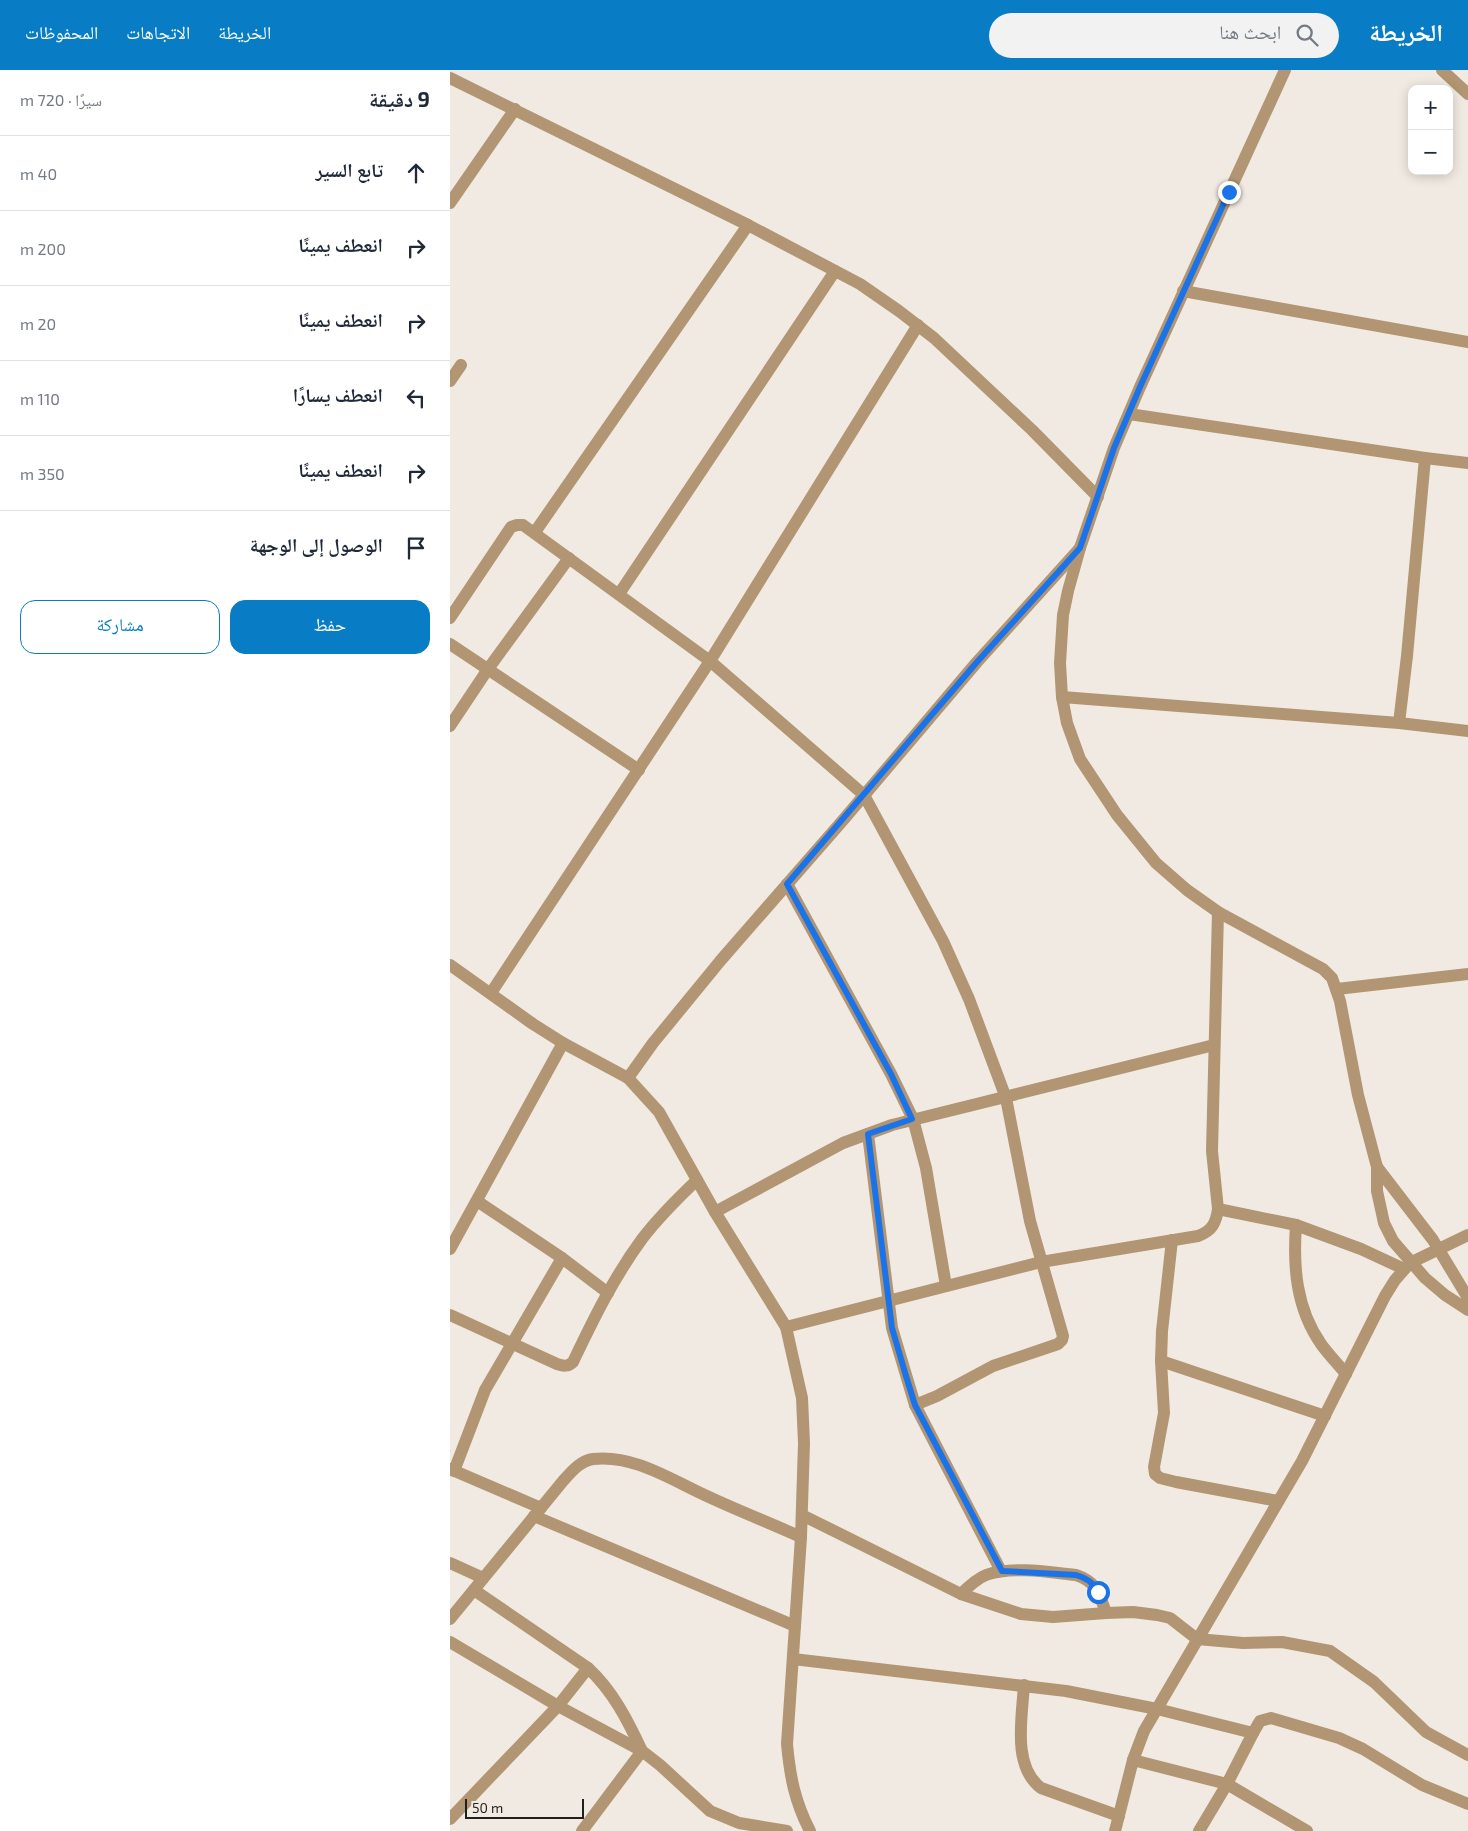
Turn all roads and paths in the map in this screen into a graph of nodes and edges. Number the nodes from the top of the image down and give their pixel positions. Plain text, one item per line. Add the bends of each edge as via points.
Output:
1 (1285, 70) edge
2 (1442, 70) edge
3 (450, 78) edge
4 (1468, 94) edge
5 (515, 109) junction
6 (450, 203) edge
7 (748, 225) junction
8 (835, 270) junction
9 (1184, 291) junction
10 (918, 325) junction
11 (1468, 342) edge
12 (461, 365) dead end
13 (450, 381) edge
14 (1129, 414) junction
15 (1425, 458) junction
16 (1468, 463) edge
17 (1098, 497) junction
18 (535, 532) junction
19 (1080, 548) junction
20 (569, 558) junction
21 (619, 594) junction
22 (450, 618) edge
23 (450, 644) edge
24 (710, 661) junction
25 (488, 669) junction
26 (1062, 696) junction
27 (1399, 723) junction
28 (450, 726) edge
29 (1468, 731) edge
30 (639, 770) junction
31 (864, 795) junction
32 (787, 884) junction
33 (1218, 912) junction
34 (450, 965) edge
35 (1468, 974) edge
36 (1337, 989) junction
37 (491, 993) junction
38 (563, 1043) junction
39 (1214, 1046) junction
40 (628, 1078) junction
41 (1006, 1098) junction
42 (912, 1119) junction
43 (868, 1134) junction
44 (1376, 1167) junction
45 (697, 1180) junction
46 (477, 1201) junction
47 (1218, 1209) junction
48 (714, 1212) junction
49 (1296, 1225) junction
50 (1468, 1235) edge
51 (1172, 1240) junction
52 (1438, 1249) junction
53 (450, 1250) edge
54 (562, 1258) junction
55 (1041, 1262) junction
56 (1407, 1266) junction
57 (946, 1286) junction
58 (608, 1293) junction
59 (1468, 1298) edge
60 (888, 1301) junction
61 (1468, 1310) edge
62 (450, 1315) edge
63 (786, 1328) junction
64 (513, 1344) junction
65 (1161, 1361) junction
66 (1346, 1374) junction
67 (915, 1405) junction
68 (1325, 1416) junction
69 (452, 1470) edge
70 (1278, 1501) junction
71 (538, 1512) junction
72 (802, 1515) junction
73 (800, 1537) junction
74 (450, 1563) edge
75 (1002, 1571) junction
76 (483, 1578) junction
77 (474, 1590) junction
78 (961, 1594) junction
79 (1106, 1613) junction
80 (450, 1619) edge
81 (795, 1626) junction
82 (1197, 1639) junction
83 (450, 1642) edge
84 (793, 1659) junction
85 (588, 1668) junction
86 (1024, 1685) junction
87 (558, 1706) junction
88 (1157, 1709) junction
89 (1253, 1733) junction
90 (642, 1751) junction
91 (1468, 1756) edge
92 (1133, 1760) junction
93 (1227, 1784) junction
94 (1468, 1804) edge
95 (1119, 1816) junction
96 (450, 1818) edge
97 (582, 1831) edge
98 (786, 1831) edge
99 (810, 1831) edge
100 (1115, 1831) edge
101 (1199, 1831) edge
102 (1307, 1831) edge

1 - 9 street
2 - 4 street
3 - 5 street
5 - 6 street
5 - 7 street
7 - 8 street
7 - 18 street
8 - 10 street
8 - 21 street
9 - 11 street
9 - 14 street
10 - 17 street via 974,375
10 - 24 street
12 - 13 street
14 - 15 street
14 - 17 street
15 - 16 street
15 - 27 street
17 - 19 street
18 - 20 street
18 - 22 street via 522,525 511,527
19 - 26 street via 1063,615
19 - 31 street
20 - 21 street
20 - 25 street
21 - 24 street
23 - 25 street
24 - 30 street
24 - 31 street
25 - 28 street
25 - 30 street
26 - 27 street
26 - 33 street via 1067,723 1080,759 1117,815 1156,863
27 - 29 street
30 - 37 street
31 - 32 street
31 - 41 street via 943,941 969,999
32 - 40 street via 715,967
32 - 42 street via 891,1074
33 - 36 street via 1323,969
33 - 39 street
34 - 37 street
35 - 36 street
36 - 44 street
37 - 38 street
38 - 40 street
38 - 46 street
39 - 41 street
39 - 47 street via 1212,1151
40 - 45 street via 659,1112
41 - 42 street
41 - 55 street
42 - 43 street
42 - 57 street via 926,1168
43 - 48 street via 843,1143
43 - 60 street
44 - 52 street
44 - 56 street via 1384,1224
45 - 48 street
45 - 58 street via 642,1239
46 - 53 street
46 - 54 street
47 - 49 street
47 - 51 street via 1214,1226 1207,1233
48 - 63 street
49 - 56 street
49 - 66 street via 1295,1270 1304,1310 1321,1344
50 - 52 street
51 - 55 street
51 - 65 street
52 - 56 street
52 - 59 street
54 - 58 street
54 - 64 street
55 - 57 street
55 - 67 street via 1062,1327 1062,1340 994,1366
56 - 61 street
56 - 66 street via 1385,1296
57 - 60 street
58 - 64 street via 570,1365 562,1366
60 - 63 street
60 - 67 street via 892,1328
62 - 64 street
63 - 72 street via 802,1398
64 - 69 street via 485,1390
65 - 68 street
65 - 70 street via 1164,1413 1154,1474 1176,1482
66 - 68 street
67 - 75 street
68 - 70 street
69 - 71 street
70 - 82 street
71 - 73 street via 579,1464 591,1459 622,1459
71 - 76 street
71 - 81 street
72 - 73 street
72 - 78 street
73 - 81 street
74 - 76 street
75 - 78 street via 985,1575
75 - 79 street via 1086,1578 1094,1584
76 - 77 street
77 - 80 street
77 - 85 street
78 - 79 street via 1021,1614 1065,1617
79 - 82 street via 1165,1616
81 - 84 street
82 - 88 street
82 - 91 street via 1282,1642 1330,1651 1374,1682 1426,1732
83 - 87 street
84 - 86 street
84 - 99 street via 788,1720 789,1763 796,1802
85 - 87 street
85 - 90 street via 612,1695
86 - 88 street
86 - 95 street via 1021,1739 1027,1771 1034,1783
87 - 90 street
87 - 96 street
88 - 89 street
88 - 92 street
89 - 93 street
89 - 94 street via 1260,1721 1271,1718 1330,1736 1363,1749 1422,1785
90 - 97 street
90 - 98 street via 710,1812 738,1823
92 - 93 street
92 - 95 street
93 - 101 street
93 - 102 street
95 - 100 street

